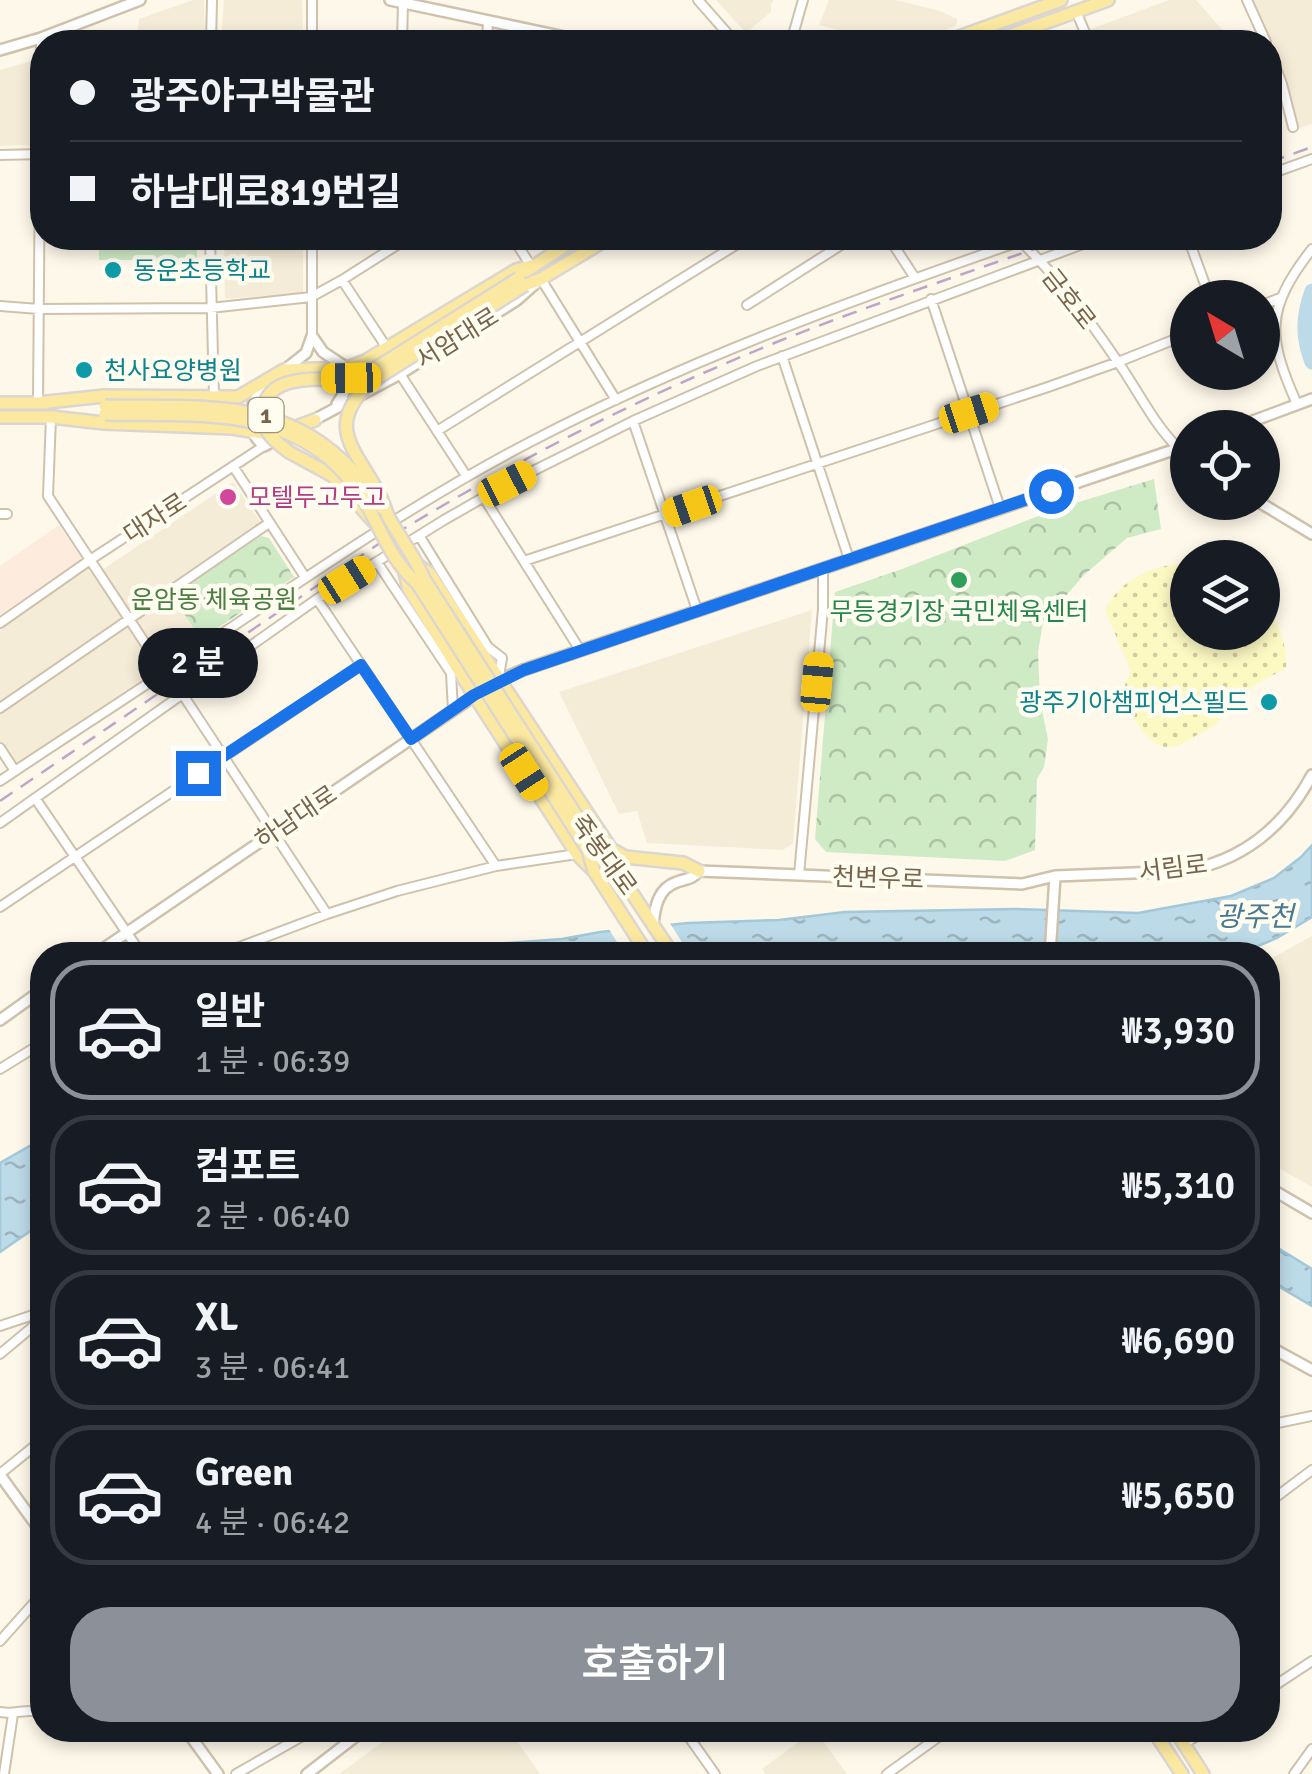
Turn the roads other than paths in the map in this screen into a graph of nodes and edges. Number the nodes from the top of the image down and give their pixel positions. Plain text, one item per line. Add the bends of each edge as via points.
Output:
1 (140, 0) edge
2 (212, 0) edge
3 (312, 0) edge
4 (390, 0) edge
5 (456, 0) edge
6 (698, 0) edge
7 (803, 0) edge
8 (1061, 0) edge
9 (1108, 0) edge
10 (1248, 0) edge
11 (402, 2) edge
12 (1076, 11) junction
13 (454, 14) junction
14 (488, 21) junction
15 (62, 30) edge
16 (211, 30) edge
17 (312, 30) edge
18 (402, 30) edge
19 (488, 30) edge
20 (531, 30) edge
21 (724, 30) edge
22 (794, 30) edge
23 (979, 30) edge
24 (1025, 30) edge
25 (1084, 30) edge
26 (1261, 30) edge
27 (30, 41) edge
28 (0, 50) edge
29 (1282, 84) edge
30 (1292, 127) dead end
31 (30, 154) edge
32 (0, 155) edge
33 (1312, 159) edge
34 (1282, 170) edge
35 (1312, 249) edge
36 (40, 250) edge
37 (210, 250) edge
38 (312, 250) edge
39 (387, 250) edge
40 (520, 250) edge
41 (557, 250) edge
42 (589, 250) edge
43 (728, 250) edge
44 (833, 250) edge
45 (897, 250) edge
46 (990, 250) edge
47 (1030, 250) edge
48 (1067, 250) edge
49 (1193, 250) edge
50 (1040, 260) junction
51 (530, 266) junction
52 (915, 278) junction
53 (542, 279) junction
54 (342, 280) junction
55 (1204, 280) edge
56 (522, 282) junction
57 (311, 297) junction
58 (1280, 298) edge
59 (932, 299) junction
60 (747, 304) dead end
61 (0, 306) edge
62 (210, 308) junction
63 (39, 309) junction
64 (312, 336) junction
65 (580, 341) junction
66 (1170, 341) edge
67 (387, 348) junction
68 (782, 356) junction
69 (1280, 359) edge
70 (1118, 362) junction
71 (347, 368) junction
72 (284, 370) junction
73 (400, 374) junction
74 (214, 396) junction
75 (1312, 399) edge
76 (616, 400) junction
77 (0, 403) edge
78 (38, 403) junction
79 (1297, 404) junction
80 (105, 410) junction
81 (1280, 410) edge
82 (969, 413) junction
83 (0, 417) edge
84 (51, 417) junction
85 (315, 420) junction
86 (633, 422) junction
87 (253, 432) junction
88 (438, 432) junction
89 (1170, 437) edge
90 (264, 446) junction
91 (1170, 450) edge
92 (818, 463) junction
93 (232, 466) junction
94 (467, 477) junction
95 (484, 498) junction
96 (1000, 508) junction
97 (388, 515) junction
98 (664, 515) junction
99 (1280, 515) edge
100 (269, 523) junction
101 (375, 523) junction
102 (1312, 534) edge
103 (420, 537) junction
104 (850, 559) junction
105 (90, 560) junction
106 (524, 561) junction
107 (376, 562) junction
108 (419, 566) junction
109 (823, 568) junction
110 (405, 574) junction
111 (305, 577) junction
112 (317, 599) junction
113 (698, 610) junction
114 (130, 620) junction
115 (0, 624) edge
116 (580, 650) junction
117 (361, 665) junction
118 (164, 672) junction
119 (499, 680) junction
120 (183, 695) junction
121 (474, 695) junction
122 (0, 708) edge
123 (453, 710) junction
124 (411, 739) junction
125 (0, 748) edge
126 (222, 758) junction
127 (14, 771) junction
128 (1312, 775) edge
129 (0, 780) edge
130 (34, 798) junction
131 (0, 822) edge
132 (272, 833) junction
133 (611, 849) junction
134 (577, 854) junction
135 (74, 856) junction
136 (496, 866) junction
137 (594, 871) junction
138 (699, 871) junction
139 (618, 872) junction
140 (799, 875) junction
141 (1055, 876) junction
142 (3, 905) edge
143 (327, 914) junction
144 (653, 924) junction
145 (126, 932) junction
146 (112, 942) edge
147 (133, 942) edge
148 (253, 942) edge
149 (640, 942) edge
150 (664, 942) edge
151 (1050, 942) edge
152 (30, 999) edge
153 (0, 1020) edge
154 (30, 1050) edge
155 (0, 1069) edge
156 (1280, 1194) edge
157 (1312, 1213) edge
158 (30, 1316) edge
159 (0, 1326) edge
160 (30, 1330) edge
161 (1280, 1353) edge
162 (0, 1354) edge
163 (1312, 1370) edge
164 (1312, 1416) edge
165 (1280, 1423) edge
166 (30, 1450) edge
167 (1312, 1470) edge
168 (0, 1475) edge
169 (1280, 1495) edge
170 (30, 1516) edge
171 (30, 1607) edge
172 (0, 1641) edge
173 (1312, 1661) edge
174 (1280, 1682) edge
175 (30, 1710) edge
176 (0, 1712) edge
177 (13, 1714) junction
178 (195, 1742) edge
179 (291, 1742) edge
180 (349, 1742) edge
181 (692, 1742) edge
182 (931, 1742) edge
183 (1161, 1742) edge
184 (1187, 1742) edge
185 (1184, 1744) joint
186 (1312, 1749) edge
187 (4, 1774) edge
188 (218, 1774) edge
189 (236, 1774) edge
190 (308, 1774) edge
191 (715, 1774) edge
192 (887, 1774) edge
193 (1182, 1774) edge
194 (1203, 1774) edge
195 (1294, 1774) edge

1 - 15 street
2 - 16 street
3 - 17 street
4 - 11 street
5 - 13 street
6 - 21 street
7 - 22 street
8 - 23 main road
9 - 12 main road
10 - 26 street
11 - 13 street
11 - 18 street
12 - 24 main road
12 - 25 street
13 - 14 street
14 - 19 street
14 - 20 street
27 - 28 street
29 - 30 street
31 - 32 street
33 - 34 street
35 - 58 street
36 - 63 street
37 - 62 street
38 - 57 street
39 - 54 street
40 - 51 street
41 - 51 main road
42 - 53 main road, 서암대로
43 - 65 street
44 - 60 street
45 - 52 street
46 - 52 street
47 - 50 street, 금호로
48 - 50 street
49 - 55 street
50 - 59 street
50 - 70 street, 금호로
51 - 56 main road
51 - 67 main road
52 - 76 street
53 - 56 main road, 서암대로
53 - 65 street
53 - 73 street, 서암대로
54 - 57 street
54 - 67 street, 서암대로
56 - 97 main road, bridge via 371,382 353,403 350,446
56 - 101 main road, bridge via 368,373 300,379 270,394 263,420 272,439 333,476
57 - 62 street
57 - 64 street
59 - 68 street
59 - 82 street
61 - 63 street
62 - 63 street
62 - 74 street
63 - 78 street
64 - 71 street
64 - 72 street via 306,353
65 - 76 street
65 - 88 street
66 - 70 street
67 - 71 main road
68 - 86 street
68 - 92 street
69 - 79 street
70 - 82 street
70 - 89 street, 금호로
71 - 72 main road
71 - 85 street via 340,402
72 - 74 main road via 238,396
72 - 87 street via 252,404
73 - 85 street, 서암대로
73 - 88 street
74 - 78 main road
75 - 79 street
76 - 94 street
77 - 78 main road, 1
78 - 80 main road, 1
79 - 81 street
80 - 84 main road, 1
80 - 97 main road, 1, bridge via 223,408 268,416 327,447
80 - 101 main road, 1, bridge via 221,416 279,429 347,477
82 - 92 street
82 - 96 street
83 - 84 main road, 1
84 - 87 main road
84 - 105 street via 48,496
85 - 87 main road via 274,434
85 - 90 street, 대자로
86 - 95 street
86 - 98 street
87 - 90 street
88 - 94 street
90 - 93 street, 대자로
91 - 96 street, 하남대로
92 - 98 street
92 - 104 street
93 - 100 street
93 - 105 street, 대자로
94 - 111 street
95 - 103 street
95 - 106 street
96 - 104 street, 하남대로
97 - 108 main road, 1, bridge
98 - 106 street
98 - 113 street
99 - 102 street
100 - 111 street
100 - 114 street
101 - 110 main road, 1, bridge
103 - 107 street
103 - 119 street via 488,648 502,658
104 - 109 street, 하남대로
105 - 114 street
105 - 115 street, 대자로
106 - 116 street
107 - 112 street
107 - 123 street via 451,673
108 - 119 main road, bridge
108 - 139 main road, 죽봉대로 / 1, bridge via 493,689
109 - 113 street, 하남대로
109 - 140 street
110 - 121 main road
110 - 137 main road, 죽봉대로 / 1, bridge via 417,583 588,850
111 - 118 street
112 - 117 street
112 - 120 street
113 - 116 street, 하남대로
114 - 118 street
114 - 122 street
116 - 119 street, 하남대로
117 - 124 street
117 - 126 street
118 - 127 street
119 - 121 street, 하남대로
119 - 133 main road
120 - 126 street
120 - 130 street
121 - 123 street, 하남대로
121 - 134 main road
123 - 124 street, 하남대로
124 - 132 street, 하남대로
124 - 136 street
125 - 127 street
126 - 132 street
126 - 135 street
127 - 129 street
128 - 141 street, 서림로 via 1274,828 1217,864
130 - 131 street
130 - 135 street
132 - 143 street
132 - 145 street, 하남대로
133 - 138 main road
133 - 139 main road
134 - 136 street
134 - 137 main road
135 - 142 street
135 - 145 street
136 - 143 street
137 - 149 main road, 1
138 - 140 street, 천변우로
138 - 144 street via 662,892
139 - 144 main road, 죽봉대로 / 1
140 - 141 street, 천변우로 via 1022,884
141 - 151 street
143 - 148 street
144 - 150 main road, 죽봉대로 / 1
145 - 146 street, 하남대로
145 - 147 street
152 - 153 street
154 - 155 street
156 - 157 street
158 - 159 street
160 - 162 street
161 - 163 street
164 - 165 street
166 - 168 street
167 - 169 street
168 - 170 street
171 - 172 street
173 - 174 street
175 - 177 street
176 - 177 street
177 - 187 street
178 - 188 street
179 - 189 street
180 - 190 street
181 - 191 street
182 - 192 street
183 - 193 main road
184 - 185 street
185 - 194 main road
186 - 195 street

